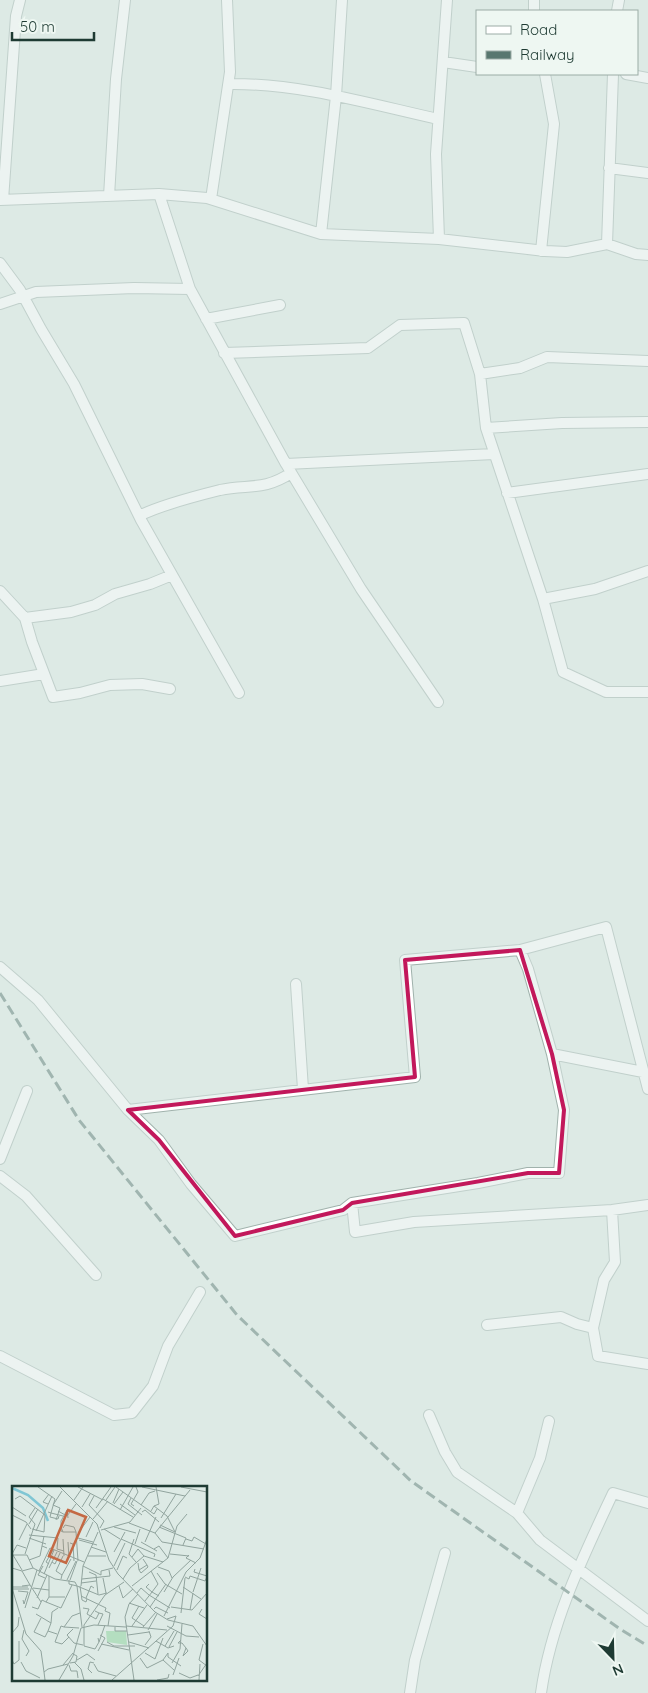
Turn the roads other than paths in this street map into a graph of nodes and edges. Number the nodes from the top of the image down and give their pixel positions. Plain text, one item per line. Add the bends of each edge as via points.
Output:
1 (20, 0) edge
2 (125, 0) edge
3 (227, 0) edge
4 (342, 0) edge
5 (447, 0) edge
6 (443, 62) junction
7 (476, 67) edge
8 (545, 75) edge
9 (613, 75) edge
10 (632, 75) edge
11 (648, 78) edge
12 (229, 84) junction
13 (336, 96) junction
14 (438, 118) junction
15 (610, 168) junction
16 (648, 173) edge
17 (159, 194) junction
18 (109, 196) junction
19 (211, 199) junction
20 (1, 200) edge
21 (321, 234) junction
22 (439, 239) junction
23 (607, 244) junction
24 (541, 251) junction
25 (648, 255) edge
26 (0, 263) edge
27 (190, 289) junction
28 (23, 296) junction
29 (0, 304) edge
30 (280, 305) dead end
31 (206, 318) junction
32 (224, 353) junction
33 (648, 361) edge
34 (480, 374) junction
35 (648, 422) edge
36 (486, 428) junction
37 (494, 454) junction
38 (288, 469) junction
39 (648, 474) edge
40 (506, 493) junction
41 (139, 516) junction
42 (648, 571) edge
43 (172, 575) junction
44 (0, 591) edge
45 (543, 599) junction
46 (25, 618) junction
47 (44, 674) junction
48 (0, 681) edge
49 (170, 689) dead end
50 (648, 692) edge
51 (239, 693) dead end
52 (438, 702) dead end
53 (520, 950) junction
54 (0, 967) edge
55 (296, 984) dead end
56 (552, 1054) junction
57 (644, 1056) edge
58 (643, 1072) junction
59 (303, 1089) junction
60 (648, 1089) edge
61 (27, 1091) dead end
62 (128, 1110) junction
63 (0, 1159) edge
64 (0, 1176) edge
65 (352, 1203) junction
66 (648, 1205) edge
67 (612, 1210) junction
68 (96, 1275) dead end
69 (200, 1292) dead end
70 (487, 1325) dead end
71 (594, 1328) junction
72 (0, 1356) edge
73 (648, 1364) edge
74 (429, 1415) dead end
75 (549, 1421) dead end
76 (648, 1503) edge
77 (517, 1514) junction
78 (445, 1553) dead end
79 (578, 1569) junction
80 (648, 1621) edge
81 (410, 1693) edge
82 (541, 1693) edge

1 - 20 street
2 - 18 street via 116,79
3 - 12 street
4 - 13 street
5 - 6 street
6 - 7 street
6 - 14 street
8 - 24 street via 554,124
9 - 15 street
10 - 11 street
12 - 13 street via 257,84
12 - 19 street
13 - 14 street
13 - 21 street
14 - 22 street
15 - 16 street
15 - 23 street
17 - 18 street
17 - 19 street
17 - 27 street
18 - 20 street
19 - 21 street
21 - 22 street
22 - 24 street
23 - 24 street via 567,252
23 - 25 street
26 - 28 street
27 - 28 street via 74,290
27 - 31 street
28 - 29 street
28 - 41 street via 74,384
30 - 31 street
31 - 32 street
32 - 34 street via 368,348 400,325 464,324
32 - 38 street
33 - 34 street via 547,357 520,368
34 - 36 street
35 - 36 street
36 - 37 street
37 - 38 street
37 - 40 street
38 - 41 street via 279,481 259,487 222,490
38 - 52 street via 361,589
39 - 40 street
40 - 45 street
41 - 43 street
42 - 45 street via 595,589
43 - 46 street via 115,594 96,605
43 - 51 street
44 - 46 street
45 - 50 street via 563,672 606,692
46 - 47 street
47 - 48 street
47 - 49 street via 53,696 142,684
53 - 56 street
53 - 57 street via 606,927
53 - 59 street via 405,960 415,1077
54 - 62 street via 38,1000
55 - 59 street
56 - 58 street
56 - 65 street via 564,1110 559,1174 528,1173
57 - 58 street
58 - 60 street
59 - 62 street
61 - 63 street
62 - 65 street via 159,1140 234,1236 343,1210
64 - 68 street via 26,1196
65 - 67 street via 355,1232 414,1222
66 - 67 street
67 - 71 street via 615,1262 604,1280
69 - 72 street via 168,1346 153,1386 132,1413 114,1415
70 - 71 street via 561,1316
71 - 73 street via 598,1356
74 - 77 street via 456,1472
75 - 77 street via 540,1458
76 - 79 street via 613,1493
77 - 79 street via 540,1540
78 - 81 street via 415,1660
79 - 80 street
79 - 82 street via 545,1665

